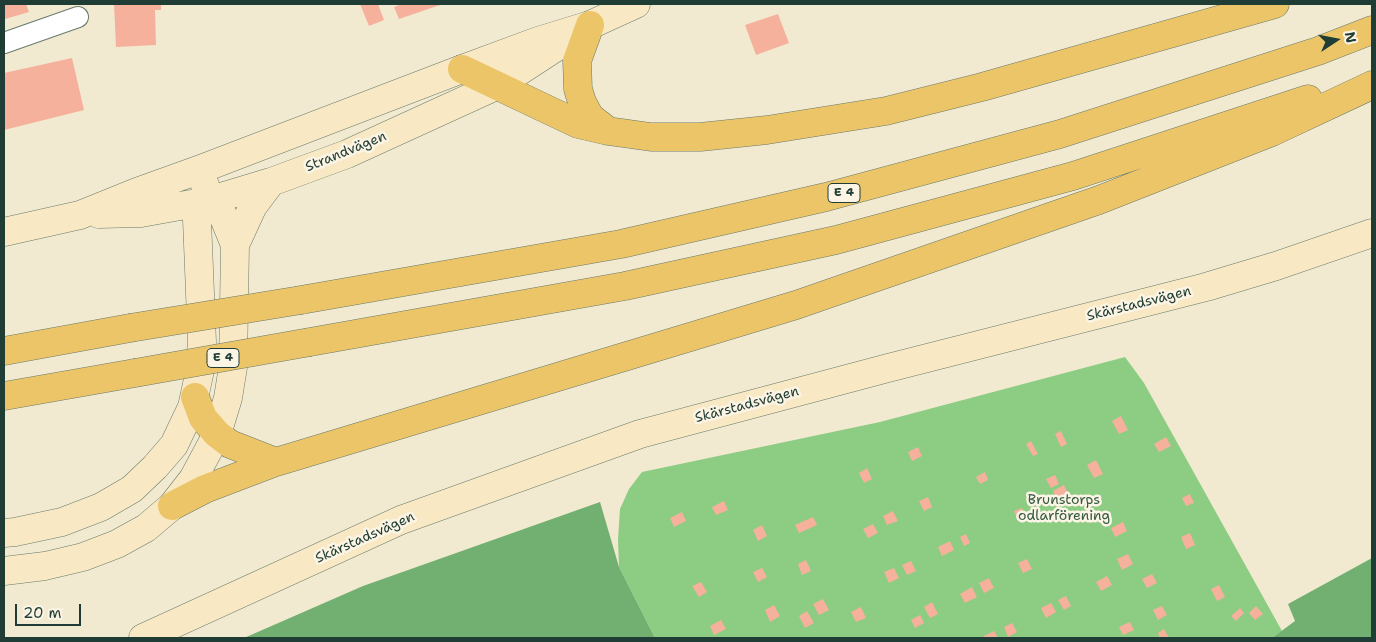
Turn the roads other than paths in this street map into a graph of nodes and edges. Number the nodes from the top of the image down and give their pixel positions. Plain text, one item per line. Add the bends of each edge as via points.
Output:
1 (636, 4) edge
2 (1276, 4) edge
3 (78, 17) dead end
4 (590, 25) junction
5 (1372, 30) edge
6 (4, 43) edge
7 (462, 68) junction
8 (1372, 77) edge
9 (498, 85) junction
10 (1372, 85) edge
11 (608, 131) junction
12 (201, 169) junction
13 (271, 182) junction
14 (208, 201) junction
15 (80, 215) junction
16 (4, 232) edge
17 (1372, 233) edge
18 (235, 245) junction
19 (4, 350) edge
20 (4, 396) edge
21 (195, 397) junction
22 (217, 434) junction
23 (276, 462) junction
24 (172, 506) junction
25 (4, 533) edge
26 (4, 571) edge
27 (142, 638) edge

1 - 4 main road, Strandvägen
2 - 11 highway via 886,111 700,137 651,137
3 - 6 street
4 - 7 main road, Strandvägen
4 - 9 main road, Strandvägen
4 - 11 highway via 578,61 578,89 590,116
5 - 19 highway, E 4, bridge via 1318,51 1060,134 836,195 621,244
7 - 9 highway
7 - 12 main road, Strandvägen
8 - 20 highway, E 4, bridge via 1073,176 836,240 625,286
9 - 11 highway via 557,116
9 - 13 main road, Strandvägen via 347,154
10 - 23 highway via 1272,132 1099,200 796,305
12 - 14 main road
12 - 15 main road, Strandvägen
13 - 14 main road, Strandvägen
13 - 18 main road via 253,206
14 - 15 main road, Strandvägen via 140,213
14 - 18 main road via 222,213
14 - 21 main road via 197,220 202,342
15 - 16 main road, Strandvägen
17 - 27 main road, Skärstadsvägen via 1206,287 640,434 401,520
18 - 22 main road via 232,367 228,398
21 - 22 highway via 203,418
21 - 25 main road via 174,445 132,489 101,508 62,522
22 - 23 highway via 230,444
22 - 24 main road via 193,479
23 - 24 highway
24 - 26 main road via 146,528 117,544 83,557

